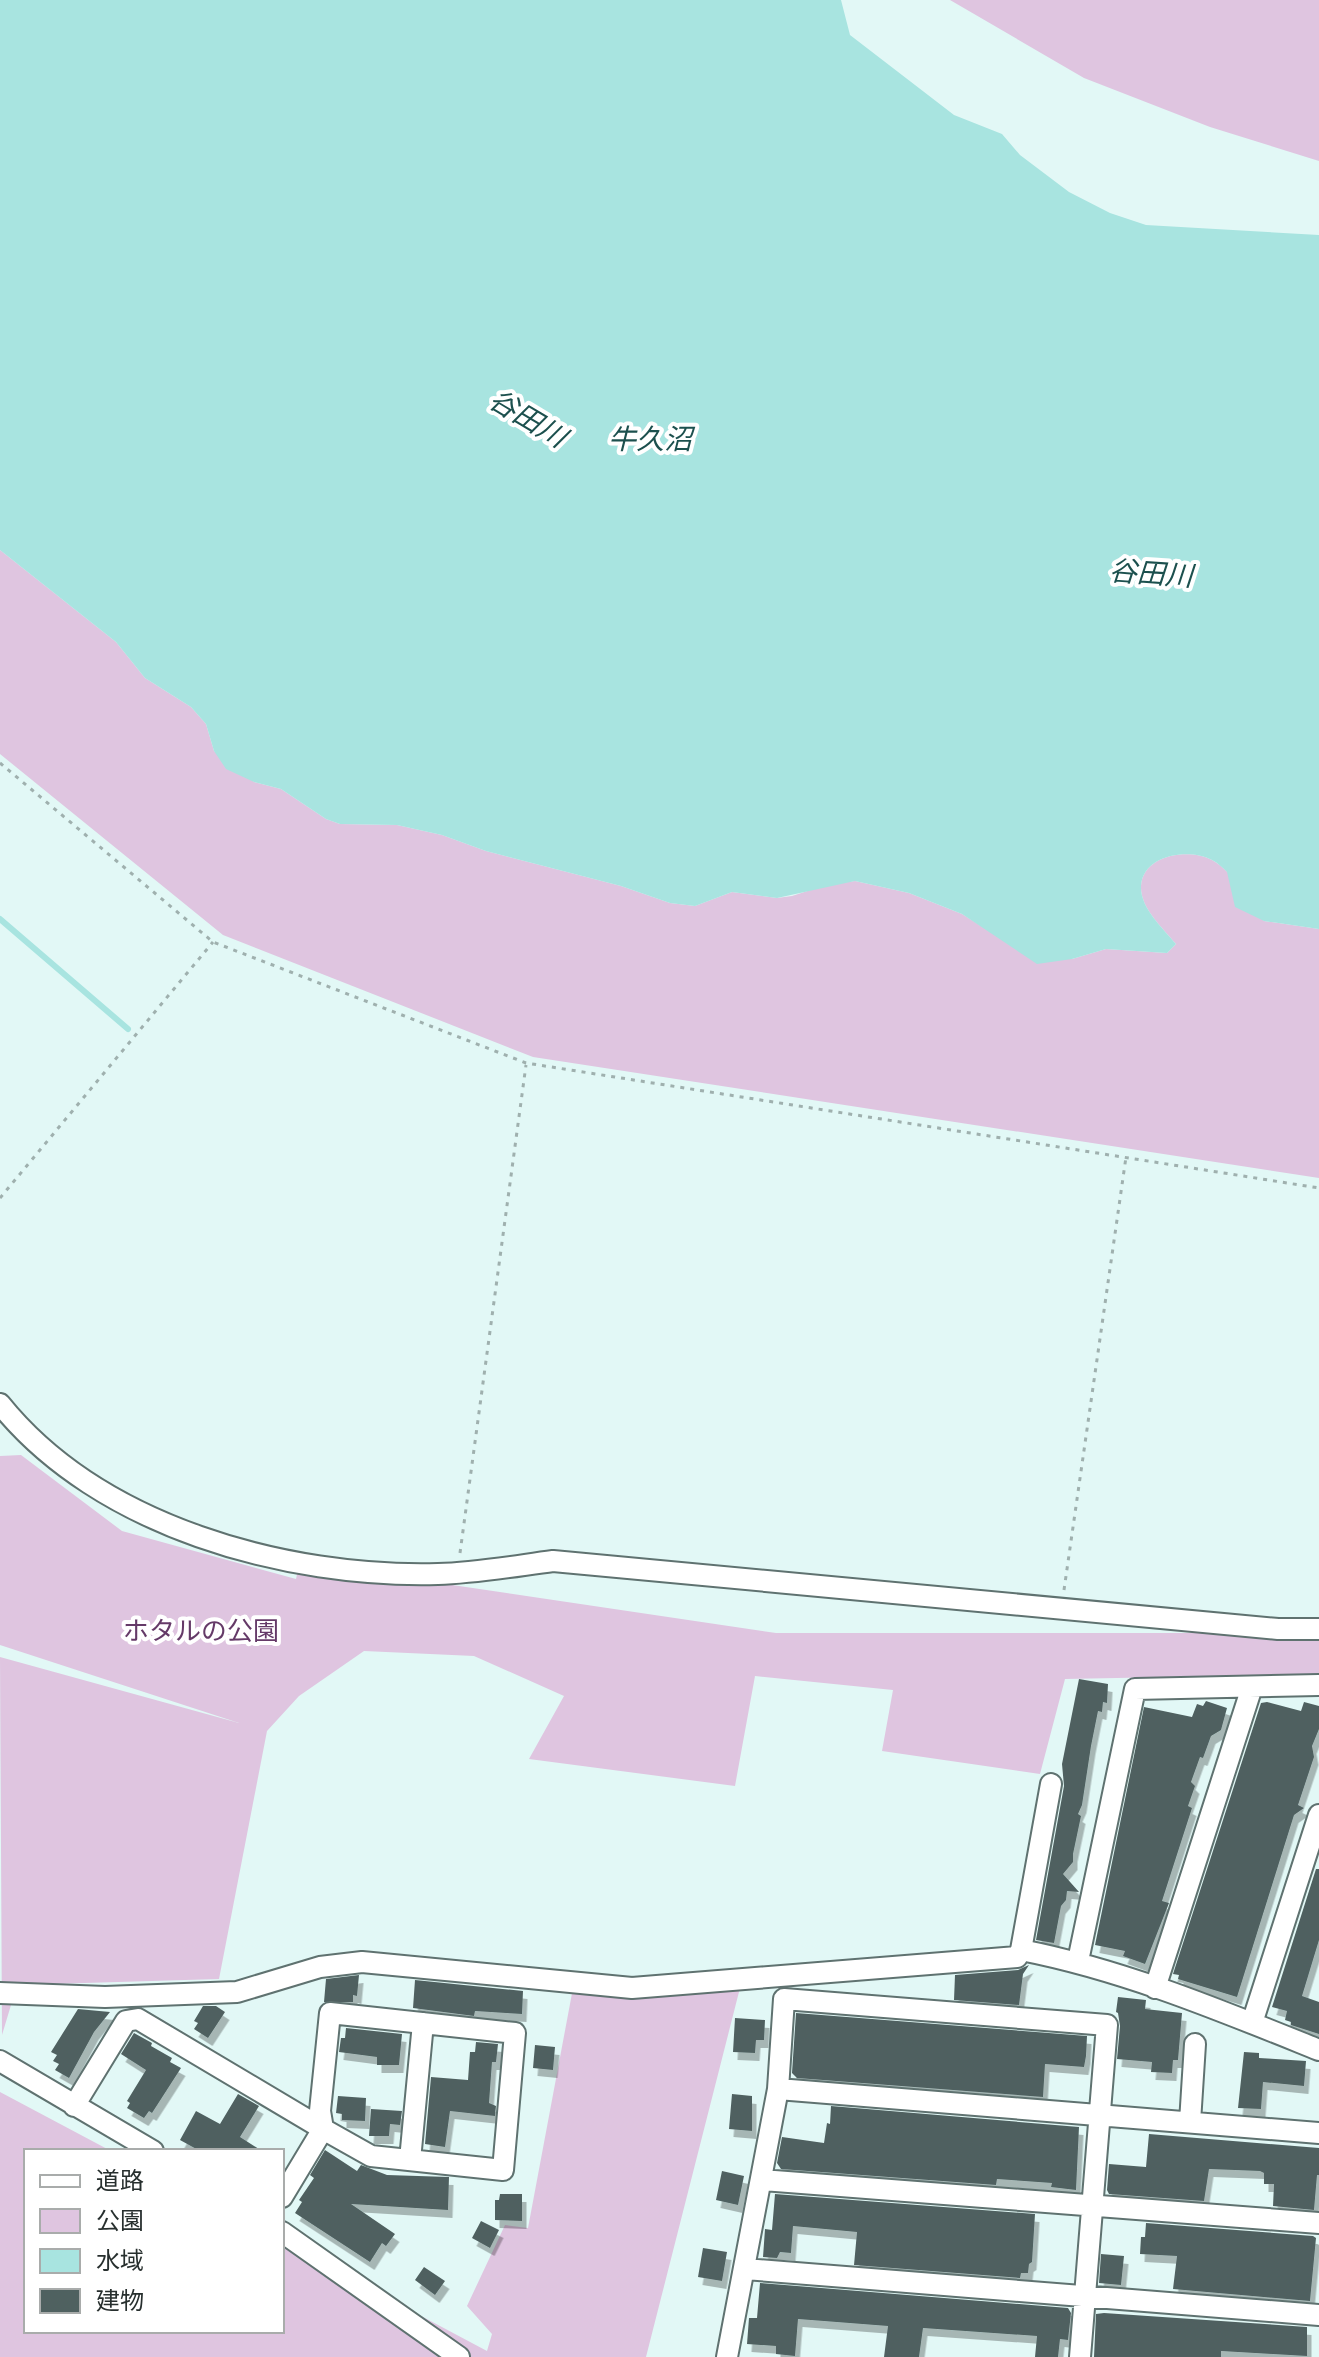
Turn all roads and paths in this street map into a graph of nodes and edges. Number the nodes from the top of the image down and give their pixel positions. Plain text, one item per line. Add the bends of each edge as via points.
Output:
1 (0, 763) edge
2 (213, 942) junction
3 (526, 1063) junction
4 (1126, 1157) junction
5 (1319, 1188) edge
6 (0, 1198) edge
7 (0, 1404) edge
8 (22, 1432) junction
9 (0, 1438) edge
10 (458, 1573) junction
11 (1062, 1603) junction
12 (1319, 1629) edge
13 (1319, 1685) edge
14 (1252, 1687) junction
15 (1051, 1784) dead end
16 (1319, 1815) edge
17 (1021, 1950) junction
18 (1078, 1961) junction
19 (1155, 1988) junction
20 (0, 1993) edge
21 (423, 2023) junction
22 (1252, 2023) junction
23 (1195, 2044) dead end
24 (1319, 2050) edge
25 (0, 2061) edge
26 (778, 2089) junction
27 (74, 2106) junction
28 (1098, 2116) junction
29 (1190, 2122) junction
30 (323, 2129) junction
31 (1319, 2133) edge
32 (149, 2149) edge
33 (410, 2160) junction
34 (761, 2180) junction
35 (284, 2194) edge
36 (1092, 2206) junction
37 (1319, 2223) edge
38 (284, 2233) edge
39 (745, 2269) junction
40 (1085, 2296) junction
41 (1319, 2315) edge
42 (459, 2357) edge
43 (727, 2357) edge
44 (1080, 2357) edge

1 - 2 path
2 - 3 path
2 - 6 path
3 - 4 path
3 - 10 path
4 - 5 path
4 - 11 path
7 - 8 street
8 - 9 street
8 - 10 street via 85,1483 133,1509 247,1553 368,1572
10 - 11 street via 553,1561
11 - 12 street via 1278,1629
13 - 14 street
14 - 18 street via 1135,1689
14 - 19 street
15 - 17 street
16 - 22 street
17 - 18 street
17 - 20 street via 1017,1957 632,1988 362,1962 320,1967 237,1992 105,1997
18 - 19 street
19 - 22 street
21 - 30 street via 330,2013 320,2111
21 - 33 street
21 - 33 street via 515,2033 503,2170
22 - 24 street
23 - 29 street
25 - 27 street
26 - 28 street
26 - 28 street via 784,1999 1107,2025
26 - 34 street
27 - 30 street via 126,2021 138,2019
27 - 32 street
28 - 29 street
28 - 36 street
29 - 31 street
30 - 33 street via 371,2156
30 - 35 street
34 - 36 street
34 - 39 street
36 - 37 street
36 - 40 street
38 - 42 street
39 - 40 street
39 - 43 street
40 - 41 street
40 - 44 street

